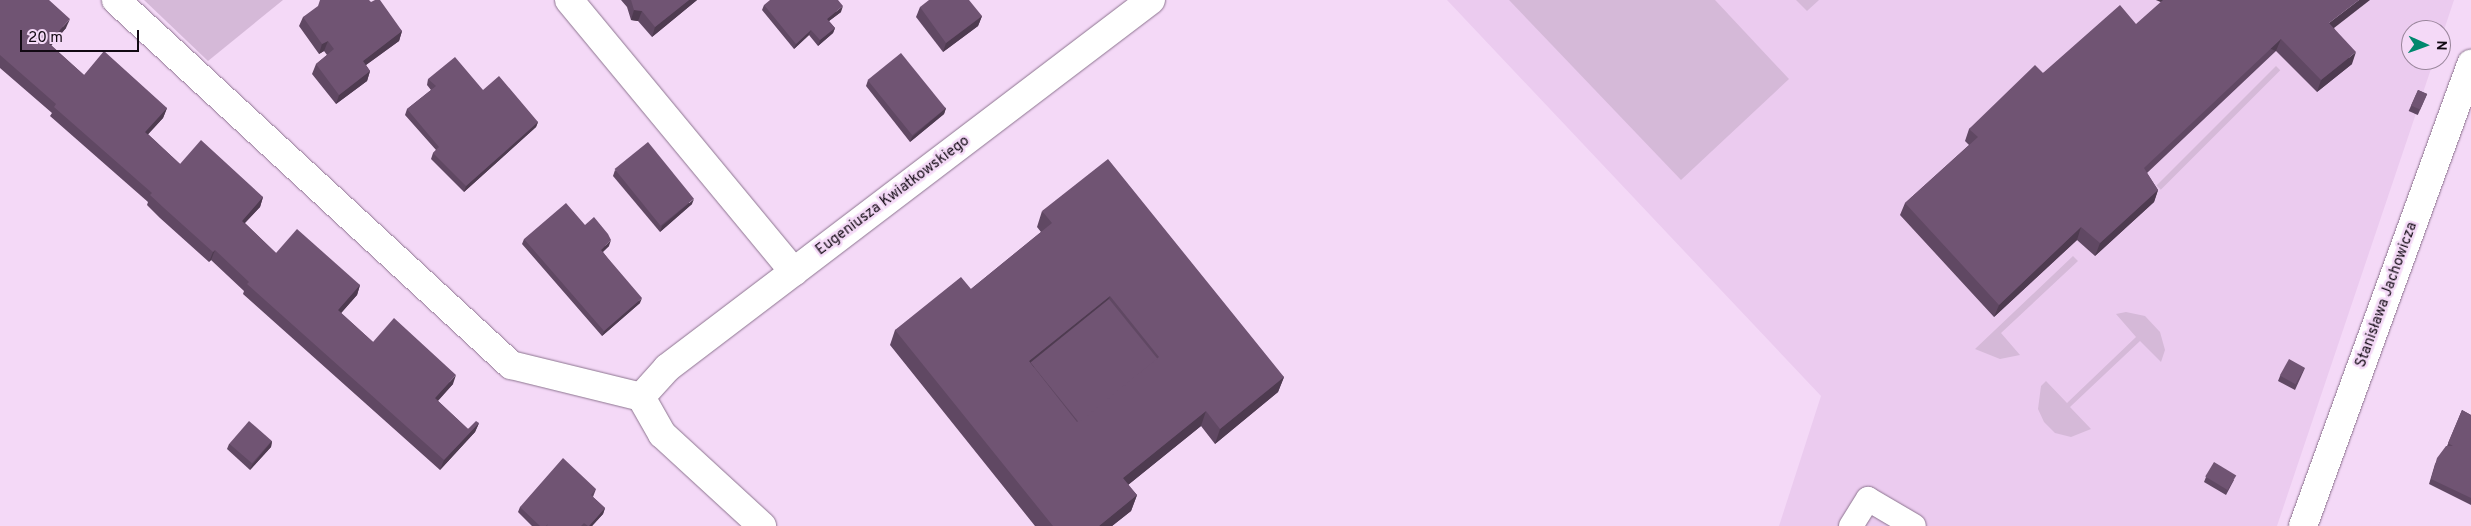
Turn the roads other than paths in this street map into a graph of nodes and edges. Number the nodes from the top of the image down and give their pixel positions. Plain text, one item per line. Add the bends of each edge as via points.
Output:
1 (116, 0) edge
2 (569, 0) edge
3 (1151, 0) edge
4 (2471, 64) edge
5 (794, 272) junction
6 (640, 397) junction
7 (762, 526) edge
8 (1851, 526) edge
9 (1914, 526) edge
10 (2303, 526) edge

1 - 6 street via 511,365
2 - 5 street
3 - 5 street, Eugeniusza Kwiatkowskiego
4 - 10 street, Stanisława Jachowicza
5 - 6 street, Eugeniusza Kwiatkowskiego via 668,368
6 - 7 street via 662,434
8 - 9 lane via 1868,499

